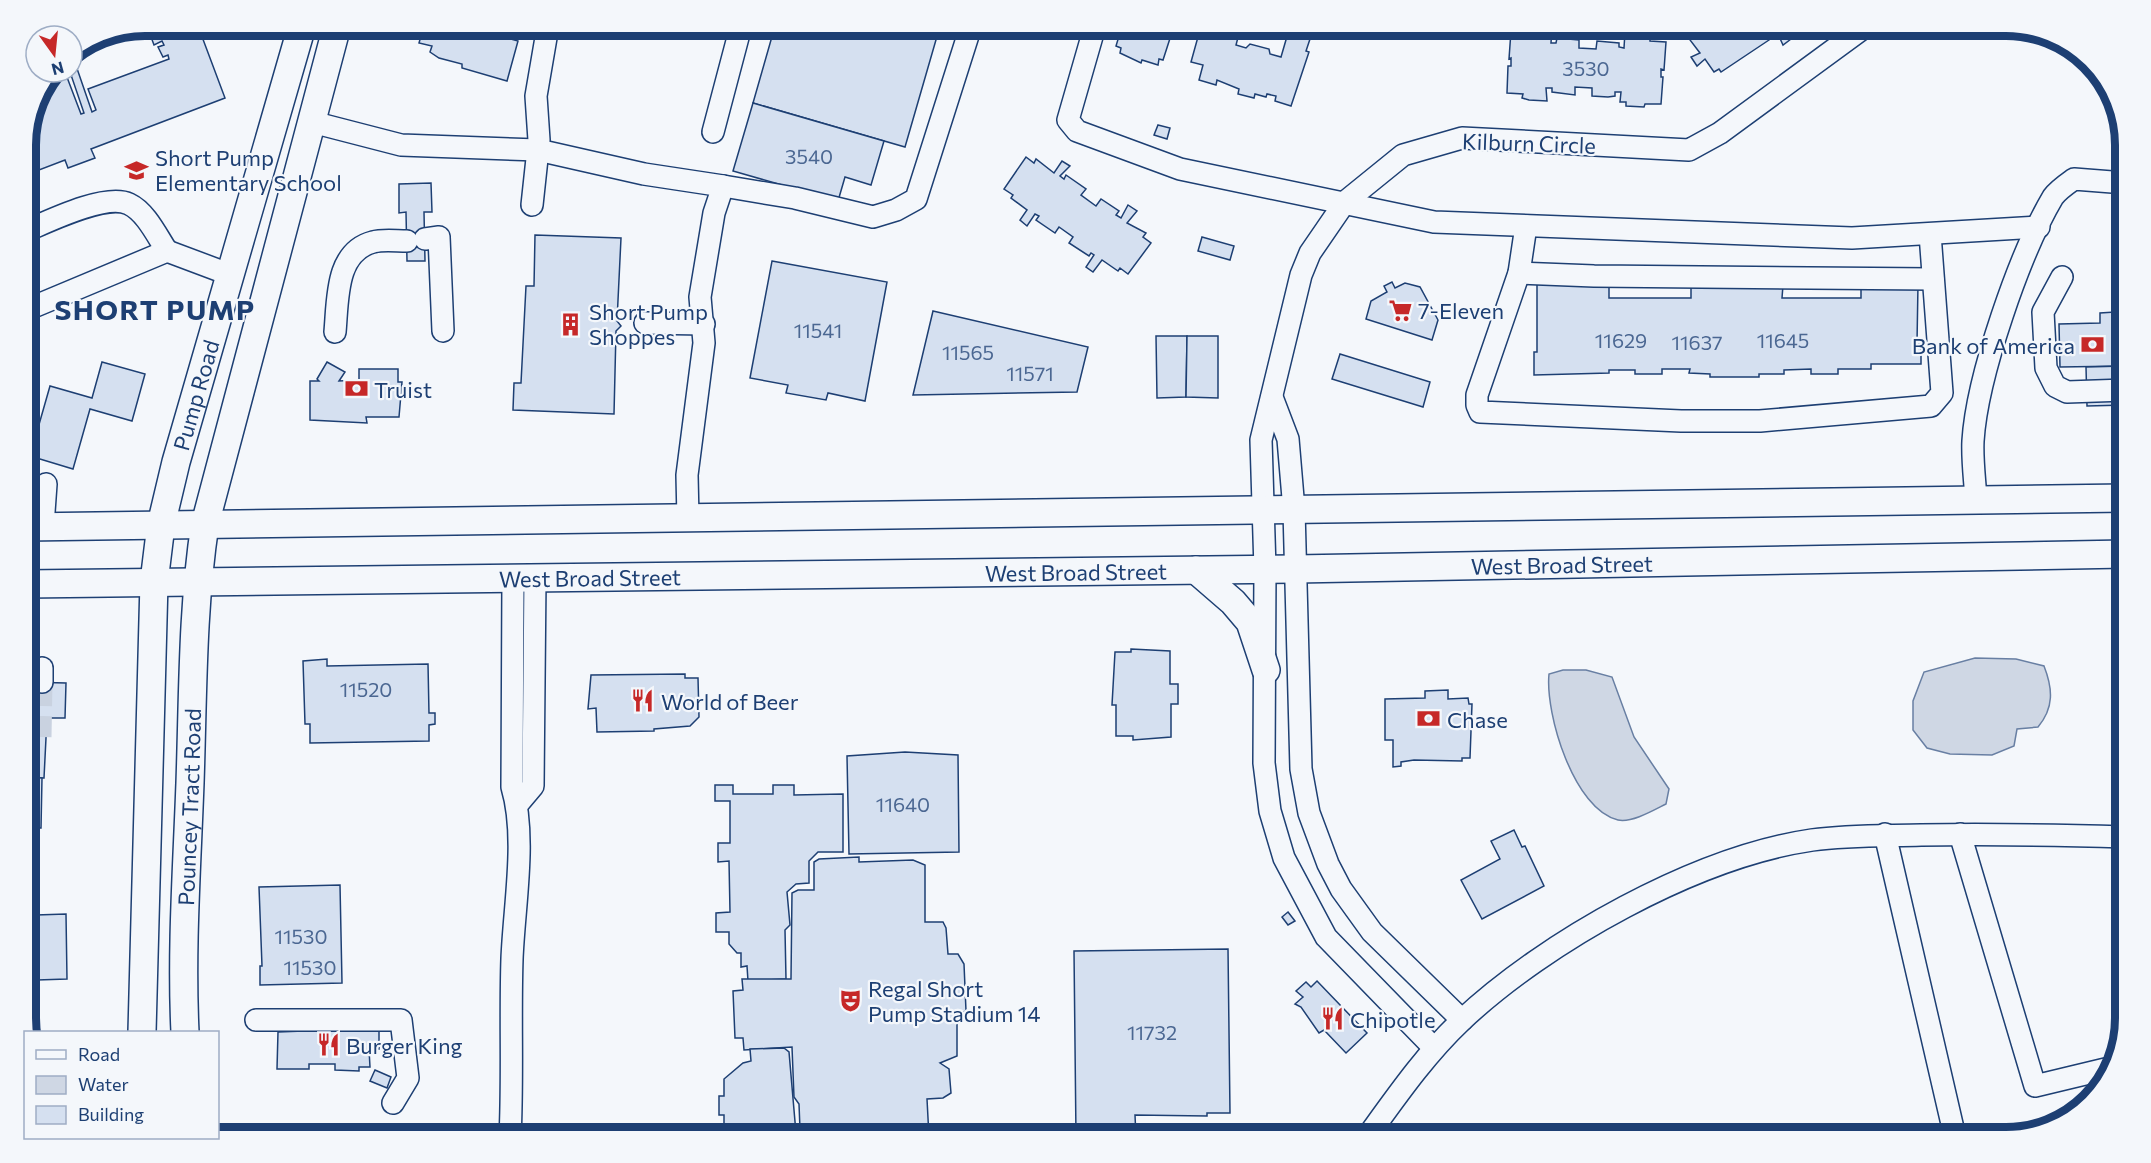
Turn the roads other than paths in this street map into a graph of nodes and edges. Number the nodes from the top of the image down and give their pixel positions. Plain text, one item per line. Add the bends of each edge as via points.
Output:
1 (299, 36) edge
2 (334, 36) edge
3 (546, 36) edge
4 (738, 36) edge
5 (968, 36) edge
6 (1092, 36) edge
7 (1852, 36) edge
8 (312, 122) junction
9 (713, 132) dead end
10 (538, 150) junction
11 (2115, 182) edge
12 (723, 186) junction
13 (1345, 202) junction
14 (532, 205) dead end
15 (1526, 226) junction
16 (36, 227) edge
17 (2039, 227) junction
18 (1930, 234) junction
19 (167, 251) junction
20 (1520, 273) junction
21 (231, 275) junction
22 (2062, 277) dead end
23 (1933, 279) junction
24 (36, 306) edge
25 (645, 323) dead end
26 (704, 324) junction
27 (443, 331) dead end
28 (335, 332) dead end
29 (2115, 390) edge
30 (1272, 397) junction
31 (46, 484) dead end
32 (2115, 498) edge
33 (1976, 500) junction
34 (1263, 510) junction
35 (1294, 510) junction
36 (36, 519) edge
37 (688, 519) junction
38 (205, 524) junction
39 (161, 525) junction
40 (36, 526) edge
41 (2115, 554) edge
42 (1296, 568) junction
43 (1265, 569) junction
44 (1196, 570) junction
45 (524, 578) junction
46 (154, 582) junction
47 (197, 582) junction
48 (36, 585) edge
49 (1266, 670) junction
50 (1885, 834) junction
51 (1960, 834) junction
52 (2115, 837) edge
53 (256, 1020) dead end
54 (1462, 1020) junction
55 (142, 1031) edge
56 (184, 1031) edge
57 (1434, 1048) junction
58 (2102, 1070) edge
59 (393, 1103) dead end
60 (510, 1127) edge
61 (1375, 1127) edge
62 (1953, 1127) edge

1 - 21 main road, Pump Road
2 - 8 main road, Pump Road
3 - 10 street via 536,96
4 - 9 street
5 - 12 street via 916,200 873,217
6 - 13 street via 1068,120 1077,131 1180,169
7 - 13 street, Kilburn Circle via 1720,133 1689,150 1462,138 1460,145 1444,157 1414,152 1403,155
8 - 10 street via 401,145
8 - 38 main road, Pump Road
10 - 12 street via 644,174
10 - 14 street
11 - 17 street via 2074,179 2055,195
12 - 26 street via 714,213 700,297
13 - 15 street via 1434,222
13 - 30 street via 1310,253 1301,275
15 - 18 street via 1852,238
15 - 20 street
16 - 19 street via 97,202 128,203 142,214
17 - 18 street
17 - 33 street via 2016,278 1978,409 1973,441
18 - 23 street
19 - 21 street
19 - 24 street
20 - 23 street
20 - 23 street via 1477,395 1480,412 1681,421 1760,421 1931,406 1942,393
21 - 39 main road, Pump Road
22 - 29 street via 2043,312 2046,368 2055,386 2067,392
25 - 26 street
26 - 37 street via 703,360 687,475
27 - 28 street via 424,239 373,242 349,257 339,288
30 - 34 street via 1261,440
30 - 35 street via 1288,439
31 - 36 street
32 - 33 main road
33 - 35 main road
34 - 35 main road
34 - 37 main road
34 - 43 street
35 - 42 street
37 - 38 main road
38 - 39 main road
38 - 47 main road, Pump Road
39 - 40 main road
39 - 46 main road, Pump Road
41 - 42 main road, West Broad Street
42 - 43 main road, West Broad Street
42 - 54 street via 1301,769 1316,836 1341,889 1372,932
43 - 44 main road, West Broad Street
43 - 49 street
44 - 45 main road, West Broad Street
44 - 49 main road via 1250,622
45 - 47 main road, West Broad Street
45 - 60 street via 512,787 517,805
46 - 47 main road, West Broad Street
46 - 48 main road, West Broad Street
46 - 55 main road, Pouncey Tract Road
47 - 56 main road, Pouncey Tract Road
49 - 57 street via 1263,763 1270,811 1284,858 1326,937
50 - 51 street
50 - 54 street via 1810,840 1738,859 1685,879 1598,920 1553,949
50 - 62 street
51 - 52 street
51 - 58 street via 2035,1086
53 - 59 street via 401,1020 408,1078
54 - 57 street
57 - 61 street

